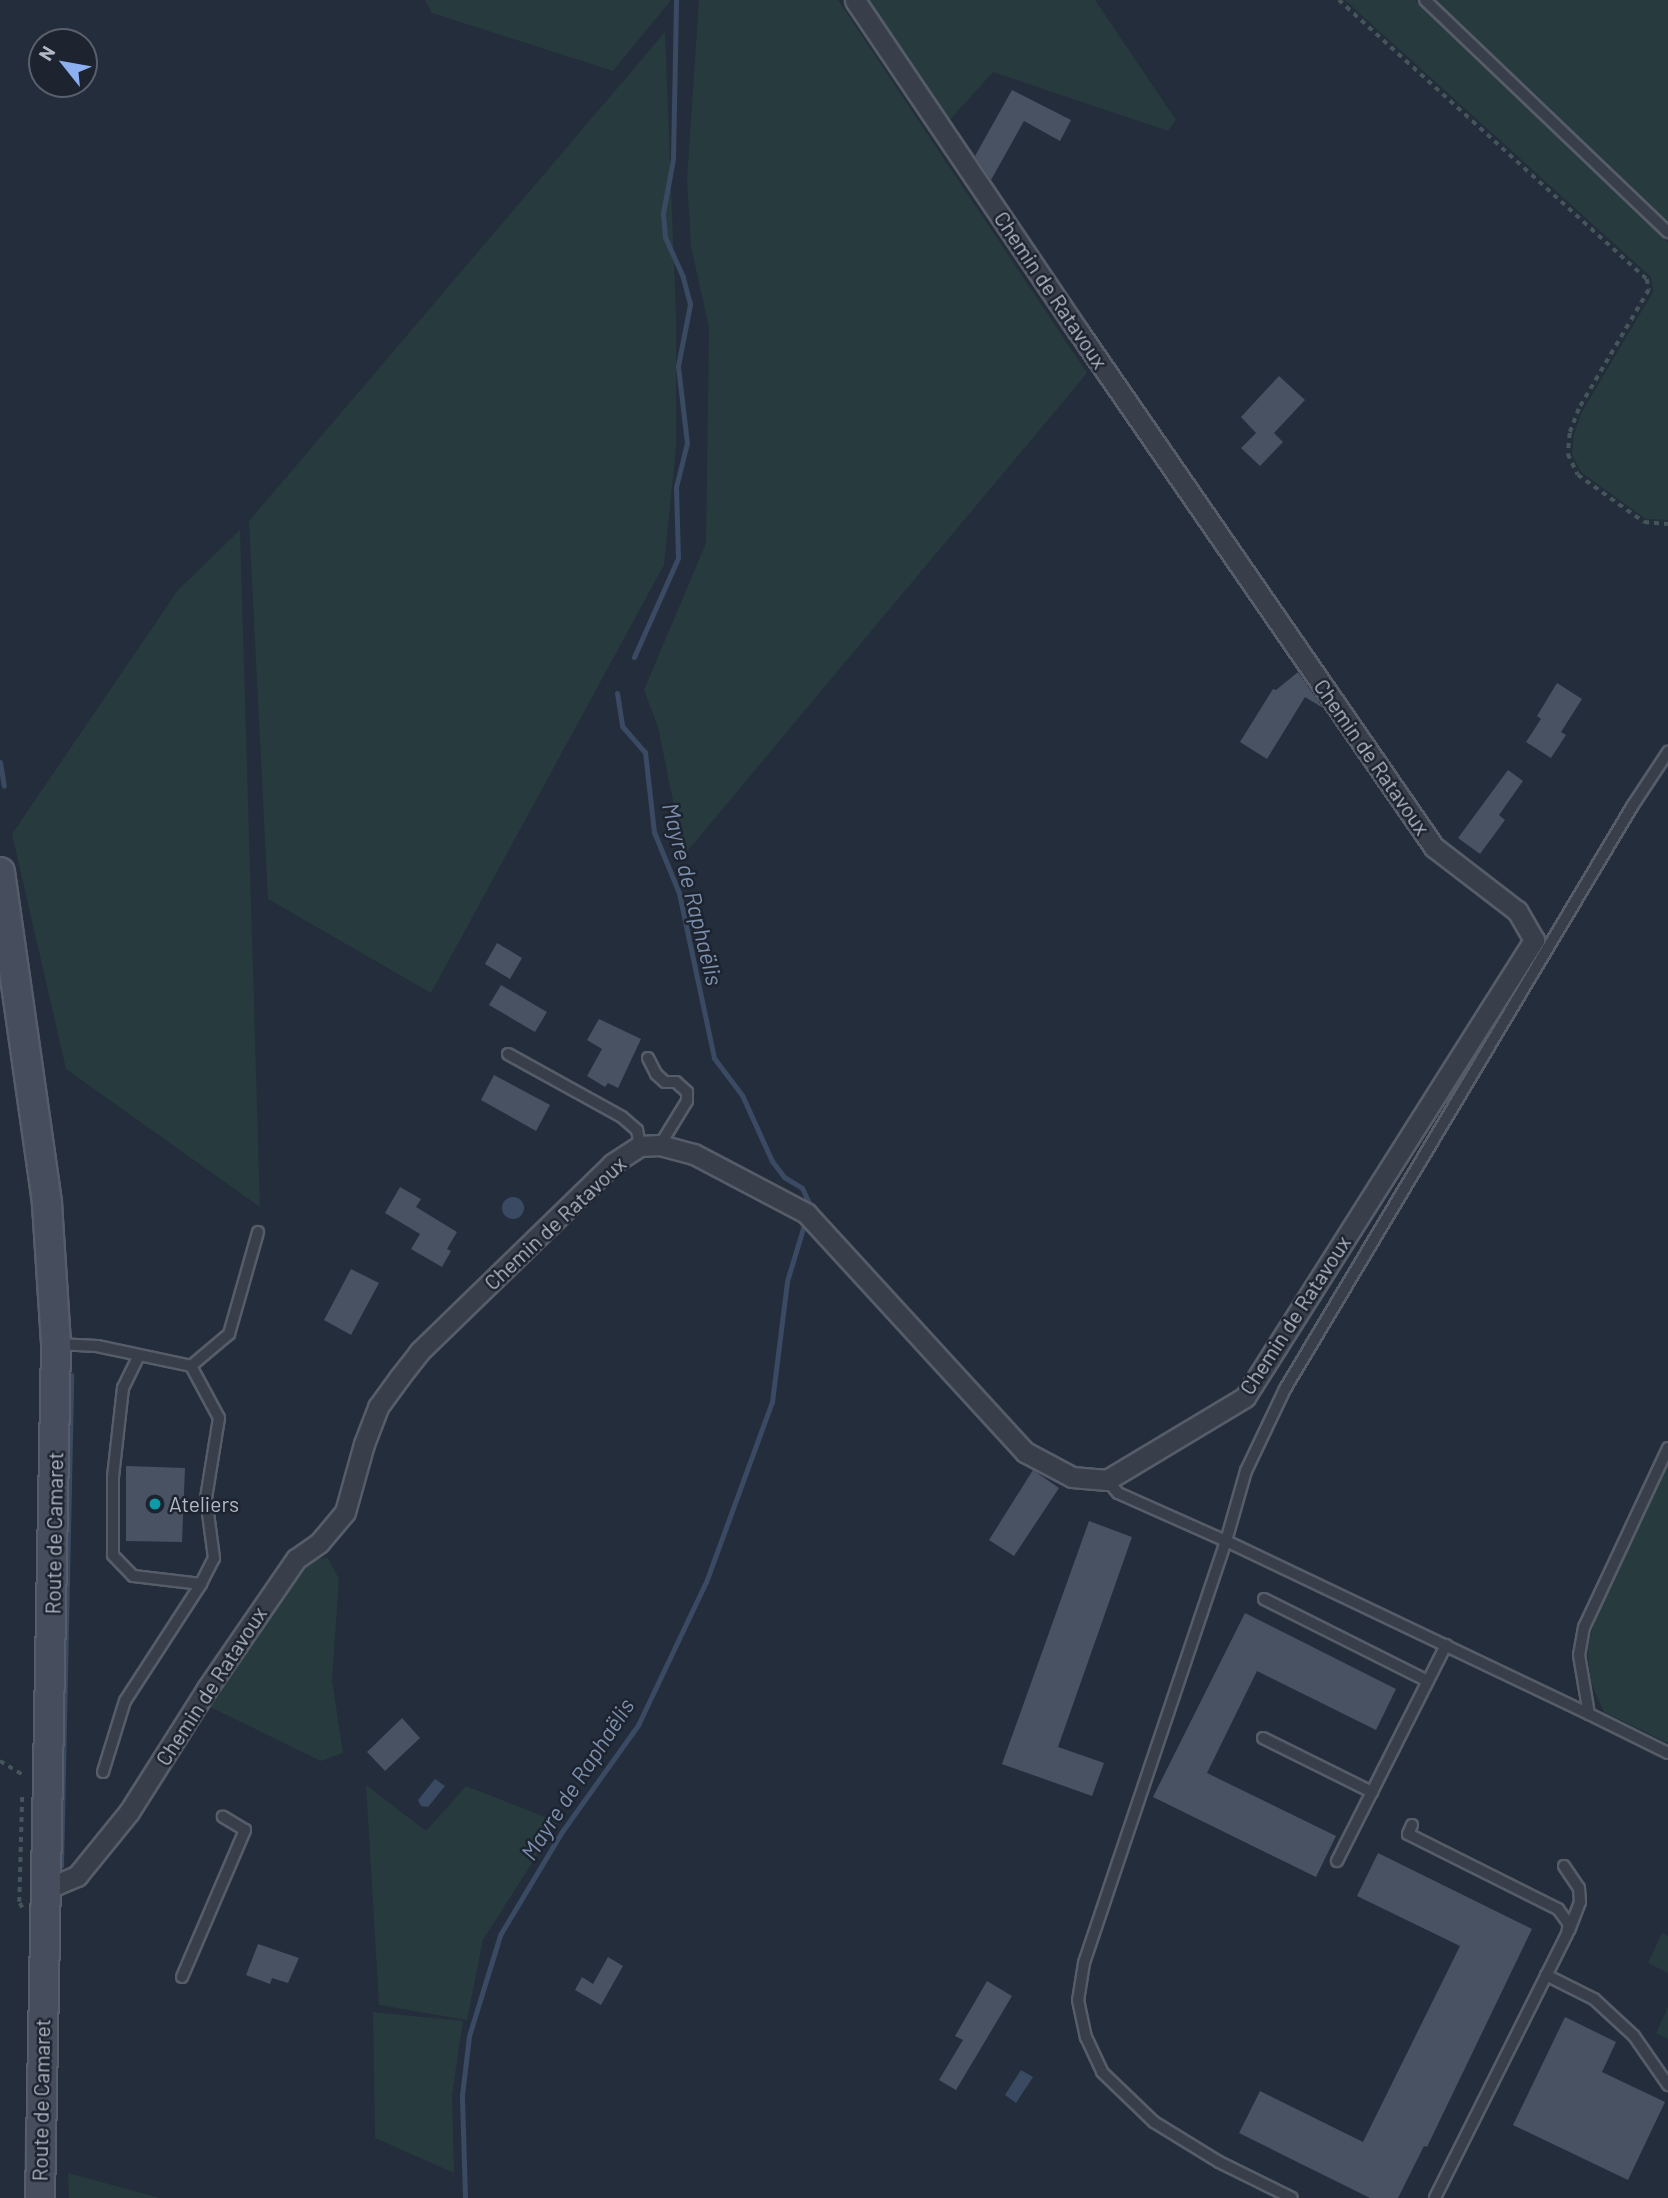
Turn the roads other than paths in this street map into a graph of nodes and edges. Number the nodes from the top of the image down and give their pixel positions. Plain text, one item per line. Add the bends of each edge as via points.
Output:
1 (855, 0) edge
2 (1425, 0) edge
3 (1668, 232) edge
4 (1668, 752) edge
5 (0, 872) edge
6 (508, 1054) dead end
7 (648, 1058) dead end
8 (660, 1145) junction
9 (640, 1146) junction
10 (258, 1232) dead end
11 (56, 1344) junction
12 (138, 1357) junction
13 (191, 1366) junction
14 (1668, 1448) edge
15 (1107, 1479) junction
16 (1226, 1541) junction
17 (201, 1584) junction
18 (1264, 1599) dead end
19 (1446, 1645) junction
20 (1428, 1681) junction
21 (1589, 1714) junction
22 (1263, 1738) dead end
23 (1668, 1753) edge
24 (103, 1772) dead end
25 (1372, 1792) junction
26 (223, 1817) dead end
27 (1412, 1825) dead end
28 (1337, 1861) dead end
29 (1564, 1866) dead end
30 (46, 1889) junction
31 (1567, 1934) junction
32 (1546, 1975) junction
33 (182, 1977) dead end
34 (1668, 2085) edge
35 (40, 2198) edge
36 (1292, 2198) edge
37 (1434, 2198) edge

1 - 15 street, Chemin de Ratavoux via 1434,847 1517,911 1534,940 1245,1397
2 - 3 lane
4 - 16 lane via 1285,1389 1246,1471
5 - 11 main road, Route de Camaret via 47,1204
6 - 9 lane via 622,1117 637,1130
7 - 8 lane via 665,1082 676,1082 687,1092 687,1101
8 - 9 street, Chemin de Ratavoux
8 - 15 street, Chemin de Ratavoux via 694,1154 806,1213 1025,1452 1072,1478
9 - 30 street, Chemin de Ratavoux via 612,1164 412,1361 378,1407 345,1512 318,1543 296,1559 129,1812 77,1876
10 - 13 lane via 229,1334
11 - 12 lane via 97,1346
11 - 30 main road, Route de Camaret
12 - 13 lane
12 - 17 lane via 123,1388 113,1477 113,1555 133,1576
13 - 17 lane via 219,1418 206,1498 214,1558
14 - 21 lane via 1584,1628 1579,1655
15 - 16 lane via 1118,1493
16 - 19 lane
16 - 36 lane via 1084,1963 1079,2000 1086,2037 1102,2072 1125,2098 1184,2142
17 - 24 lane via 125,1701
18 - 20 lane
19 - 20 lane
19 - 21 lane
20 - 25 lane
21 - 23 lane
22 - 25 lane
25 - 28 lane
26 - 33 lane via 245,1830
27 - 31 lane via 1408,1834 1559,1909 1569,1924
29 - 31 lane via 1579,1888 1580,1902
30 - 35 main road, Route de Camaret
31 - 32 lane
32 - 34 lane via 1594,1999 1634,2036
32 - 37 lane

